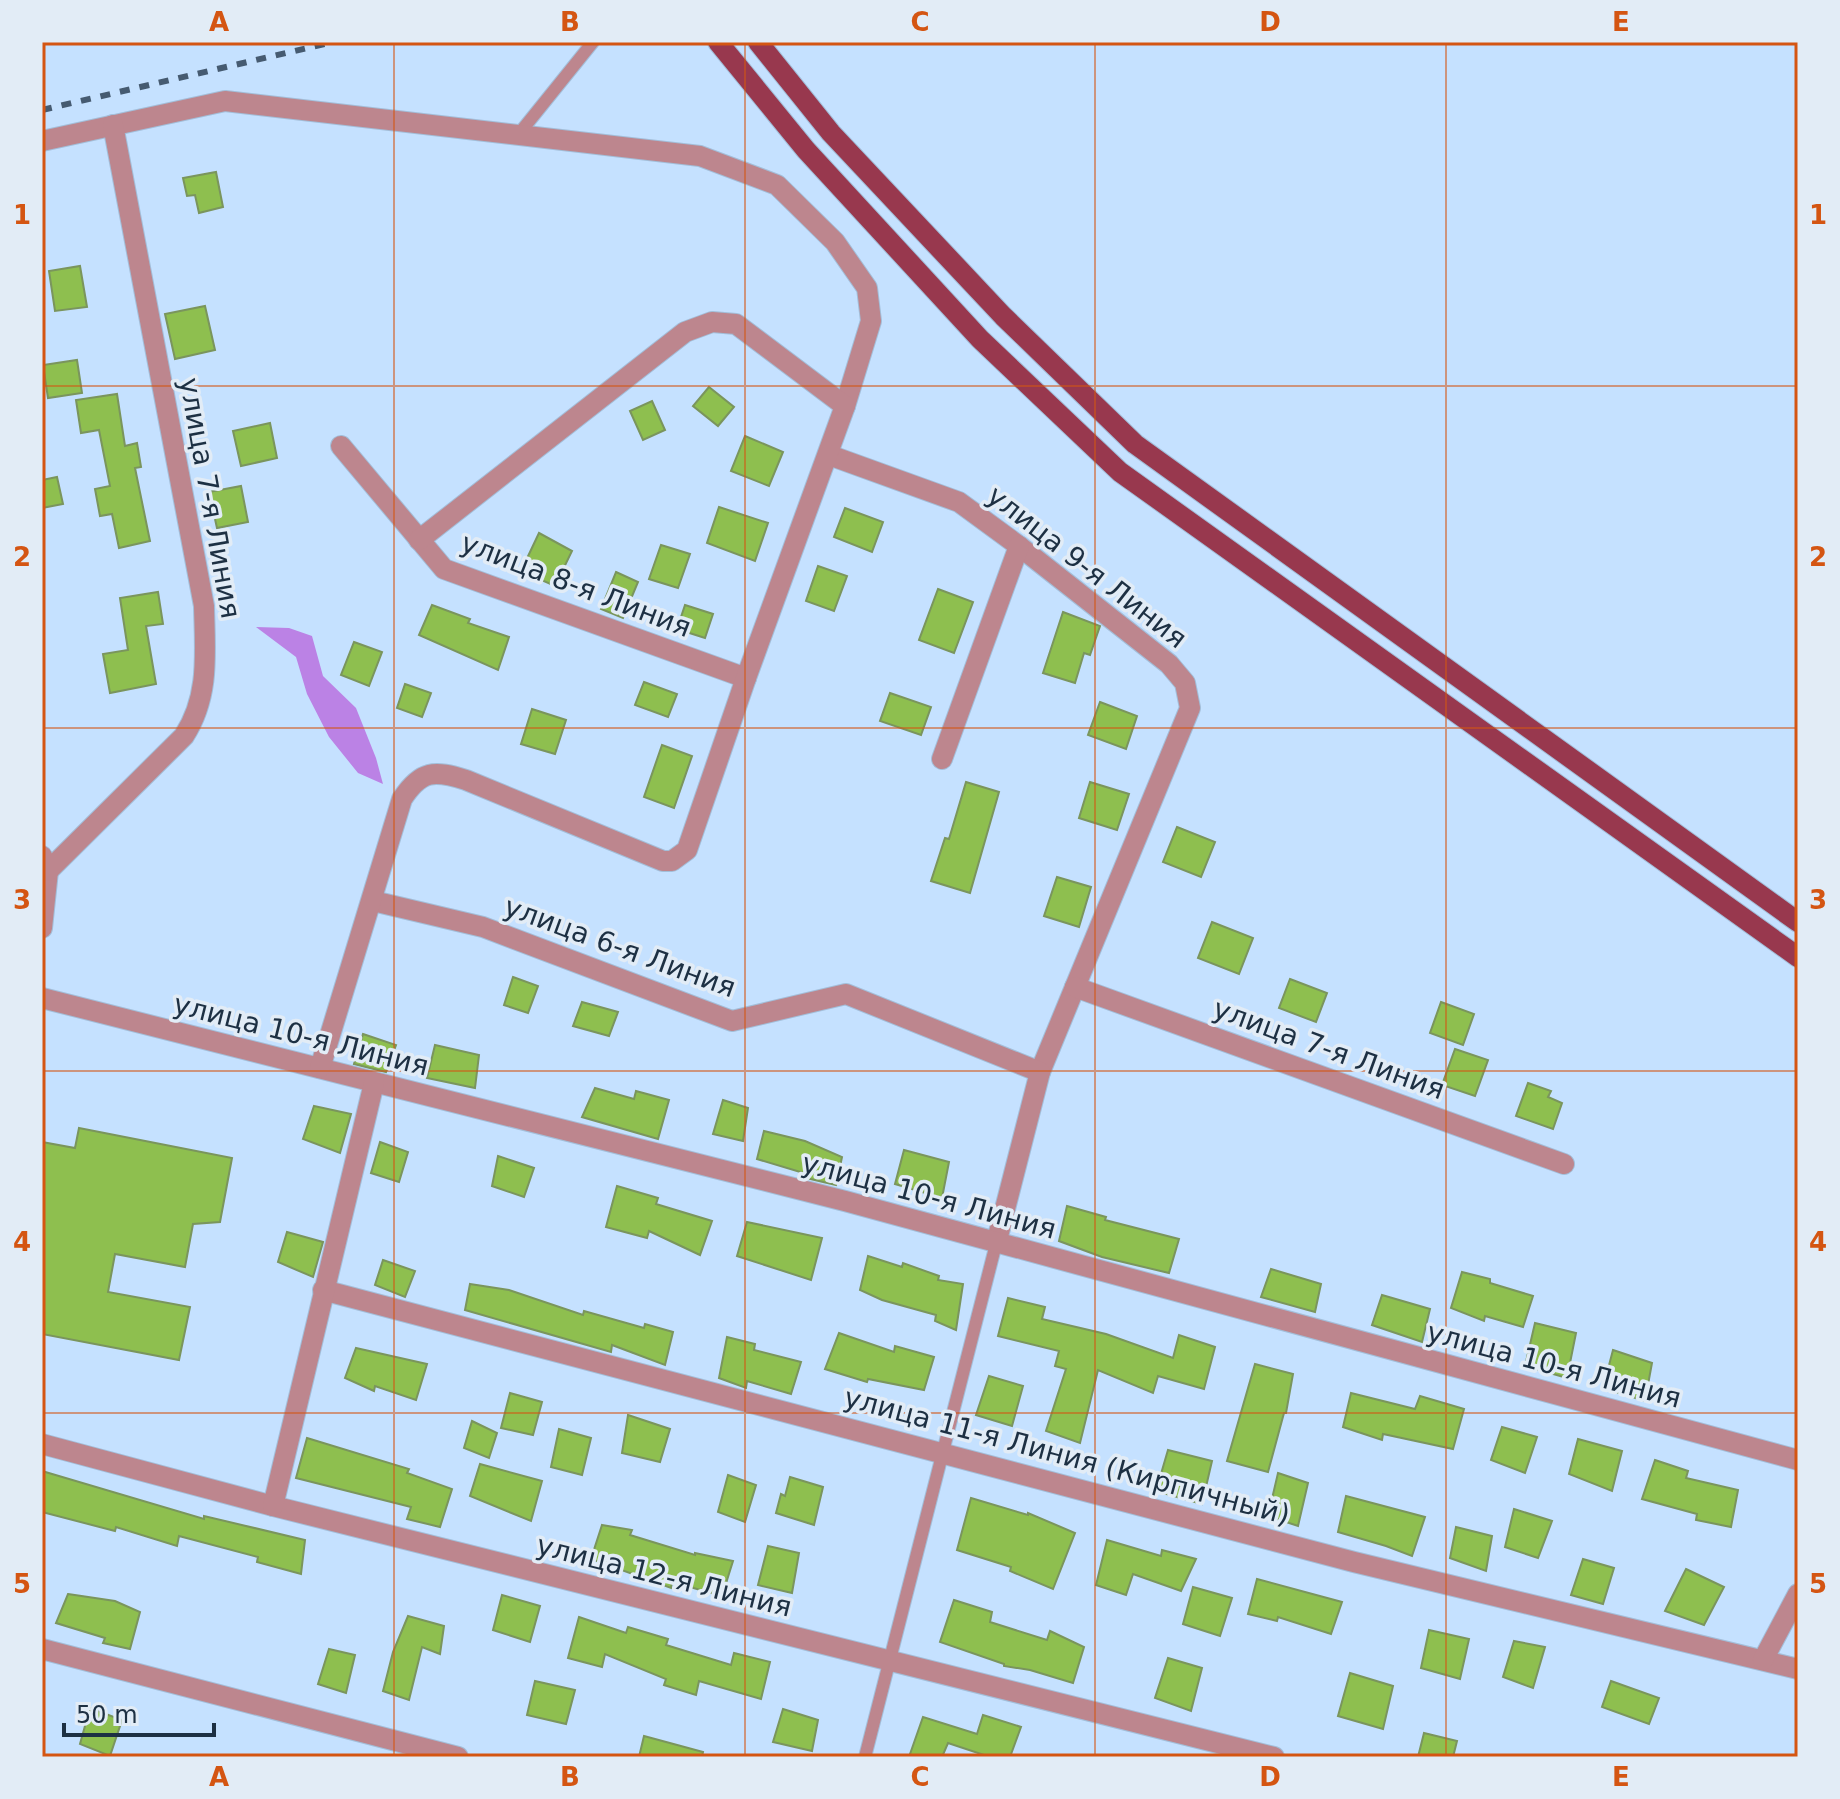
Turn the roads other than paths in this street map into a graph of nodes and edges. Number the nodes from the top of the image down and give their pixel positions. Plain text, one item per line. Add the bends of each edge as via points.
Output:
1 (593, 42) edge
2 (718, 42) edge
3 (758, 42) edge
4 (113, 125) junction
5 (518, 135) junction
6 (42, 141) edge
7 (845, 406) junction
8 (341, 446) dead end
9 (829, 455) junction
10 (419, 540) junction
11 (1019, 546) junction
12 (746, 678) junction
13 (942, 759) dead end
14 (45, 864) edge
15 (373, 901) junction
16 (1798, 922) edge
17 (42, 928) edge
18 (1798, 957) edge
19 (1075, 987) junction
20 (42, 998) edge
21 (320, 1068) junction
22 (1040, 1072) junction
23 (374, 1083) junction
24 (1564, 1164) dead end
25 (996, 1244) junction
26 (323, 1290) junction
27 (42, 1444) edge
28 (943, 1452) junction
29 (1798, 1460) edge
30 (273, 1506) junction
31 (1798, 1594) edge
32 (42, 1649) edge
33 (1763, 1660) junction
34 (891, 1663) junction
35 (1798, 1669) edge
36 (458, 1757) edge
37 (865, 1757) edge
38 (1274, 1757) edge

1 - 5 lane
2 - 18 main road via 806,150 980,339 1120,472
3 - 16 main road via 831,133 1003,316 1135,444
4 - 5 street via 225,101
4 - 6 street
4 - 14 street, улица 7-я Линия via 204,606 206,673 195,719 184,736
5 - 7 street via 700,156 777,185 835,242 867,288 871,321
7 - 9 street
7 - 10 street via 736,324 712,322 685,332
8 - 10 street, улица 8-я Линия
9 - 11 street, улица 9-я Линия via 959,502
9 - 12 street
10 - 12 street, улица 8-я Линия via 444,569
11 - 13 street
11 - 19 street, улица 9-я Линия via 1169,664 1185,683 1190,708
12 - 15 street via 692,842 672,861 466,780 427,774 402,799
14 - 17 street
15 - 21 street
15 - 22 street, улица 6-я Линия via 483,927 732,1021 846,994
19 - 22 street, улица 9-я Линия
19 - 24 street, улица 7-я Линия
20 - 21 street, улица 10-я Линия
21 - 23 street, улица 10-я Линия
22 - 25 street
23 - 25 street, улица 10-я Линия
23 - 26 street
25 - 28 lane
25 - 29 street, улица 10-я Линия
26 - 28 street, улица 11-я Линия (Кирпичный)
26 - 30 street
27 - 30 street, улица 12-я Линия
28 - 33 street, улица 11-я Линия (Кирпичный) via 1354,1562
28 - 34 lane
30 - 34 street, улица 12-я Линия
31 - 33 street
32 - 36 street
33 - 35 street, улица 11-я Линия (Кирпичный)
34 - 37 lane
34 - 38 street, улица 12-я Линия

